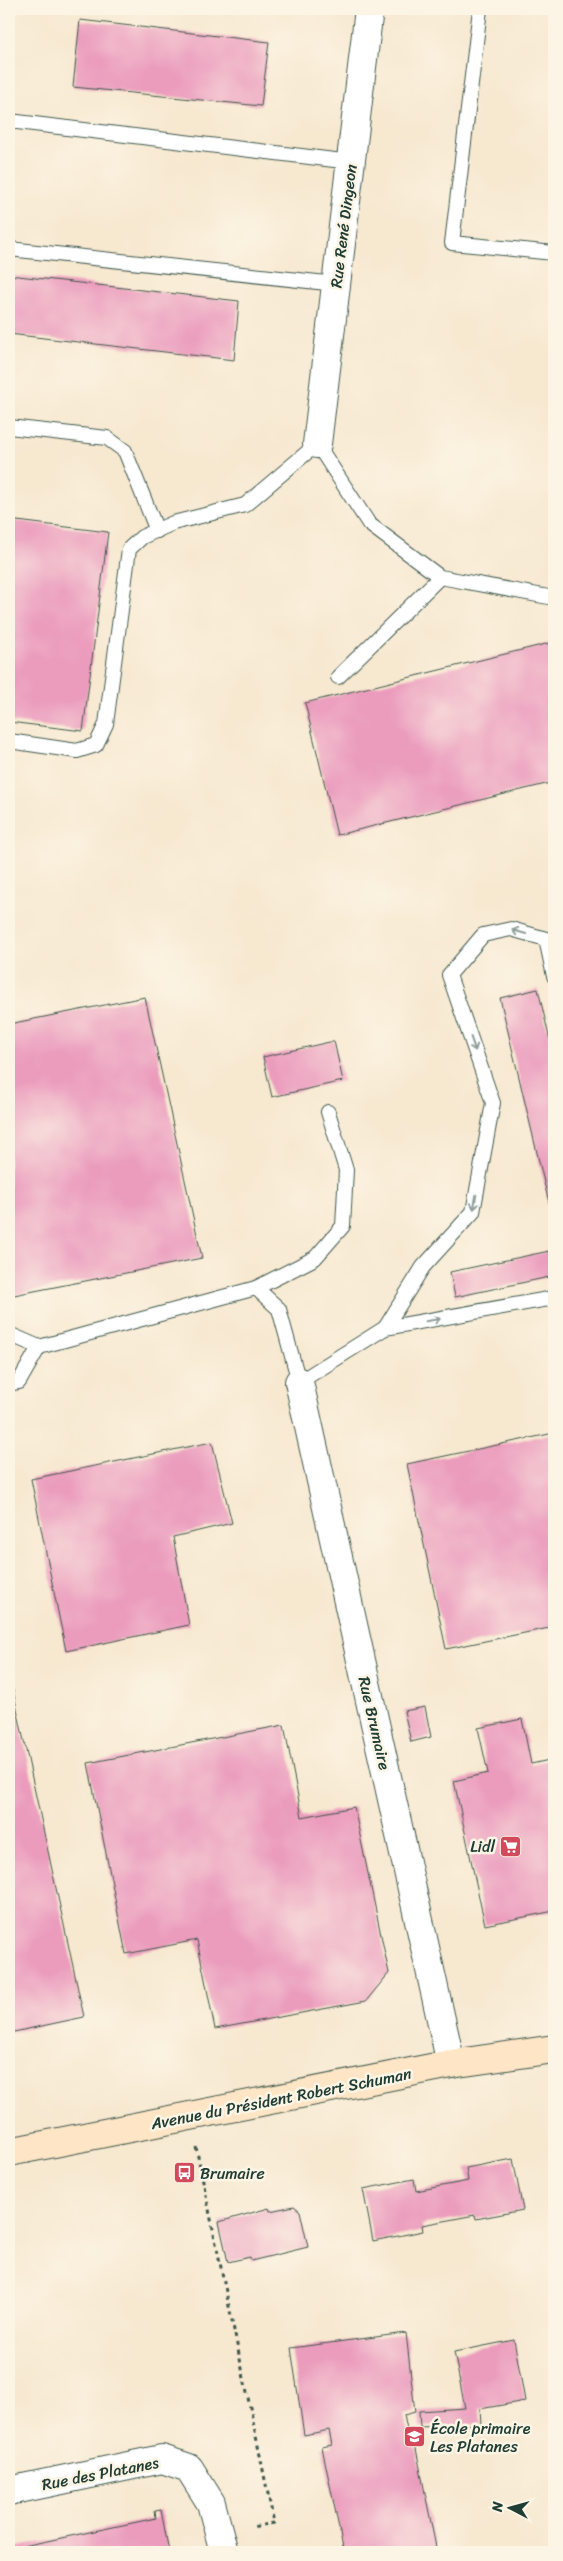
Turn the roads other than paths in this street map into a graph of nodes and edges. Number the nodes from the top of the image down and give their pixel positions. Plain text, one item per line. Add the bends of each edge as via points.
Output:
1 (369, 9) edge
2 (480, 9) edge
3 (9, 121) edge
4 (351, 162) junction
5 (9, 249) edge
6 (554, 253) edge
7 (336, 284) junction
8 (9, 427) edge
9 (317, 444) junction
10 (157, 531) junction
11 (440, 577) junction
12 (554, 598) edge
13 (338, 677) dead end
14 (9, 741) edge
15 (554, 976) edge
16 (328, 1112) dead end
17 (256, 1288) junction
18 (554, 1298) edge
19 (385, 1328) junction
20 (9, 1334) edge
21 (39, 1347) junction
22 (298, 1382) junction
23 (9, 1384) edge
24 (554, 2049) edge
25 (451, 2064) junction
26 (9, 2152) edge
27 (9, 2491) edge
28 (222, 2542) edge

1 - 4 street, Rue René Dingeon
2 - 6 lane via 452,243
3 - 4 lane
4 - 7 street, Rue René Dingeon
5 - 7 lane
7 - 9 street, Rue René Dingeon
8 - 10 lane via 107,438 125,451
9 - 10 lane via 245,505 173,523
9 - 11 lane via 369,524
10 - 14 lane via 142,537 129,549 106,724 96,745 77,751
11 - 12 lane
11 - 13 lane
15 -> 19 lane via 546,939 511,929 484,935 449,975 493,1103 490,1121 473,1212 423,1267
16 - 17 lane via 346,1170 343,1226 315,1258
17 - 21 lane
17 - 22 lane via 279,1309
19 -> 18 lane
19 - 22 lane
20 - 21 lane
21 - 23 lane via 19,1382
22 - 25 street, Rue Brumaire
24 - 25 street, Avenue du Président Robert Schuman
25 - 26 street, Avenue du Président Robert Schuman
27 - 28 street, Rue des Platanes via 162,2459 189,2468 211,2503

